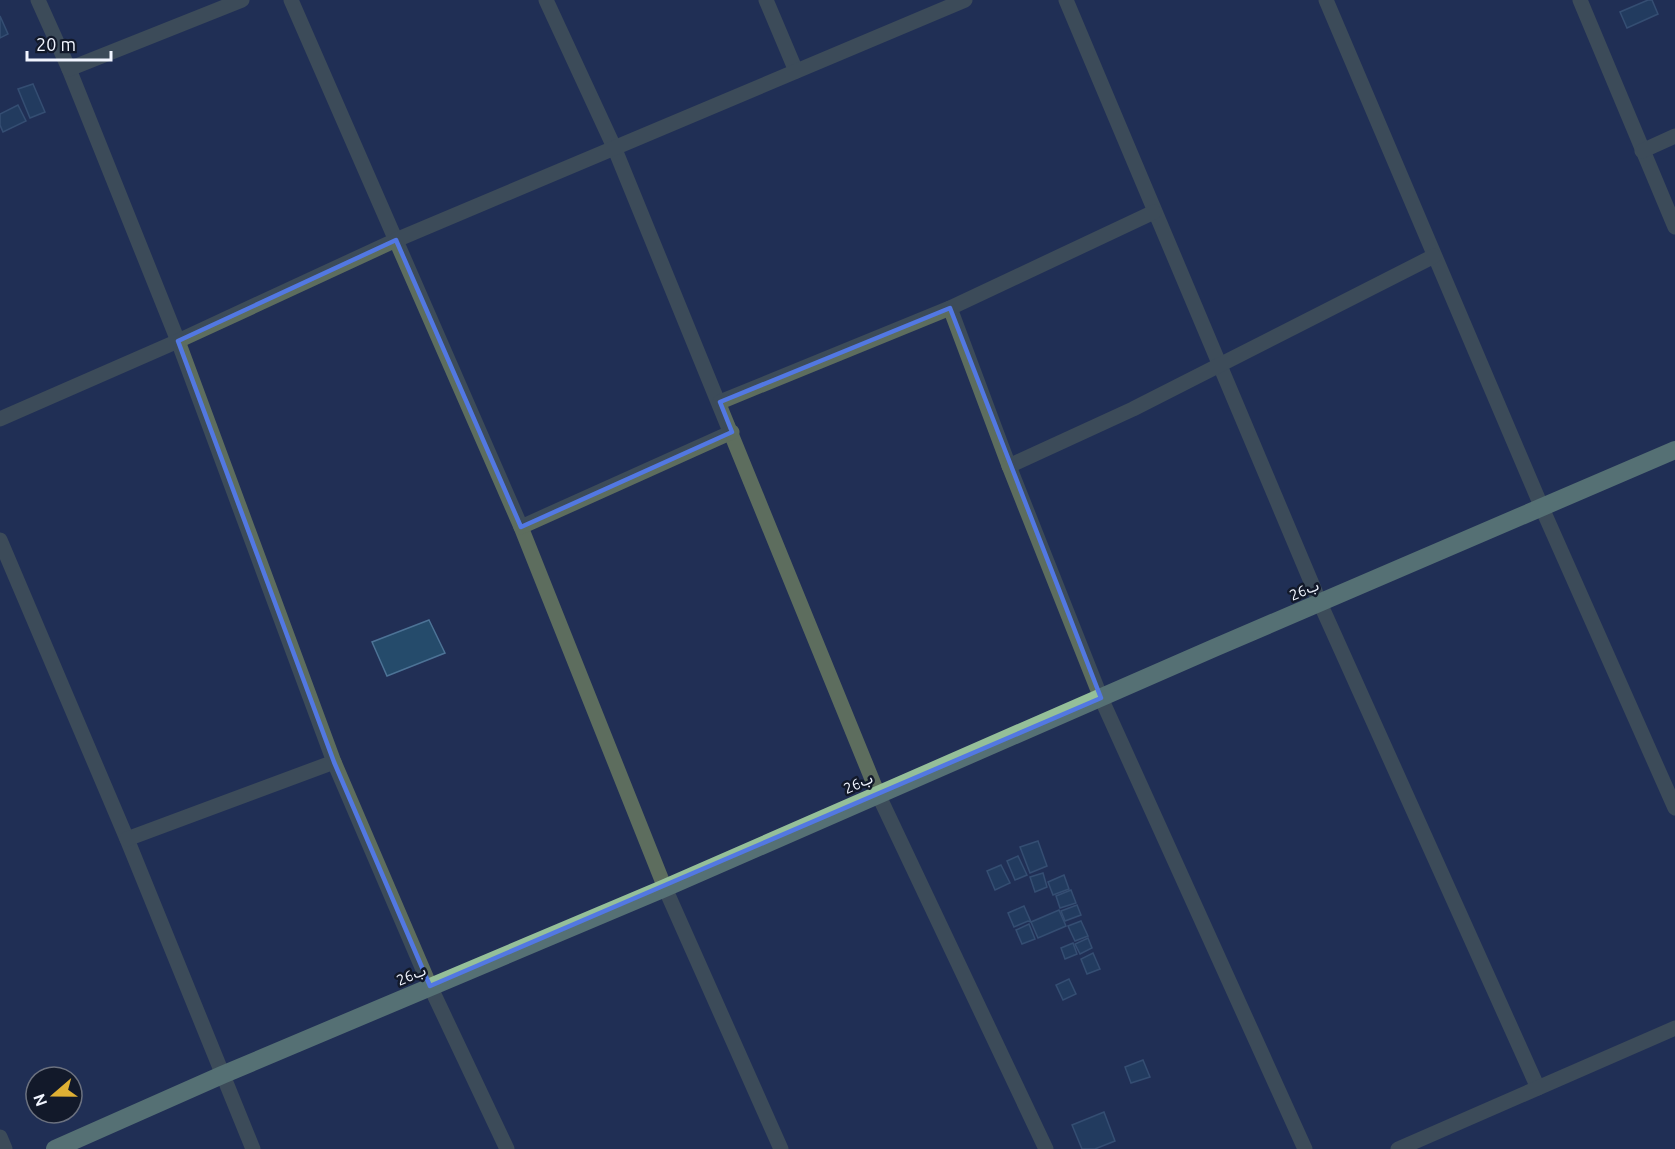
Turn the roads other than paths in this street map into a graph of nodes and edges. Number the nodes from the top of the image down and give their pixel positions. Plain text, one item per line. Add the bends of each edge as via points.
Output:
1 (38, 0) edge
2 (242, 0) edge
3 (291, 0) edge
4 (546, 0) edge
5 (766, 0) edge
6 (964, 0) edge
7 (1066, 0) edge
8 (1326, 0) edge
9 (1580, 0) edge
10 (69, 69) junction
11 (796, 71) junction
12 (1675, 136) edge
13 (614, 147) junction
14 (1642, 151) junction
15 (1154, 212) junction
16 (1675, 227) edge
17 (396, 240) junction
18 (1434, 256) junction
19 (950, 308) junction
20 (178, 341) junction
21 (1221, 366) junction
22 (720, 402) junction
23 (0, 419) edge
24 (732, 432) junction
25 (1675, 450) edge
26 (1009, 466) junction
27 (1542, 508) junction
28 (521, 527) junction
29 (0, 540) edge
30 (1320, 603) junction
31 (1101, 698) junction
32 (334, 762) junction
33 (878, 794) junction
34 (1675, 808) edge
35 (127, 839) junction
36 (665, 888) junction
37 (430, 986) junction
38 (1675, 1028) edge
39 (222, 1075) junction
40 (1538, 1088) junction
41 (0, 1137) edge
42 (5, 1149) edge
43 (55, 1149) edge
44 (253, 1149) edge
45 (507, 1149) edge
46 (781, 1149) edge
47 (1046, 1149) edge
48 (1305, 1149) edge
49 (1398, 1149) edge

1 - 10 street
2 - 10 street
3 - 17 street
4 - 13 street
5 - 11 street
6 - 11 street
7 - 15 street
8 - 18 street
9 - 14 street
10 - 20 street
11 - 13 street
12 - 14 street
13 - 17 street
13 - 22 street
14 - 16 street
15 - 19 street
15 - 21 street
17 - 20 street
17 - 28 street
18 - 21 street
18 - 27 street
19 - 22 street
19 - 26 street
20 - 23 street
20 - 32 street
21 - 26 street
21 - 30 street
22 - 24 street
24 - 28 street
24 - 33 street
25 - 27 highway, 26ب
26 - 31 street
27 - 30 highway, 26ب
27 - 34 street
28 - 36 street
29 - 35 street
30 - 31 highway, 26ب
30 - 40 street
31 - 33 highway, 26ب
31 - 48 street
32 - 35 street
32 - 37 street
33 - 36 highway, 26ب
33 - 47 street
35 - 39 street
36 - 37 highway, 26ب
36 - 46 street
37 - 39 highway, 26ب
37 - 45 street
38 - 40 street
39 - 43 highway, 26ب
39 - 44 street
40 - 49 street
41 - 42 street

